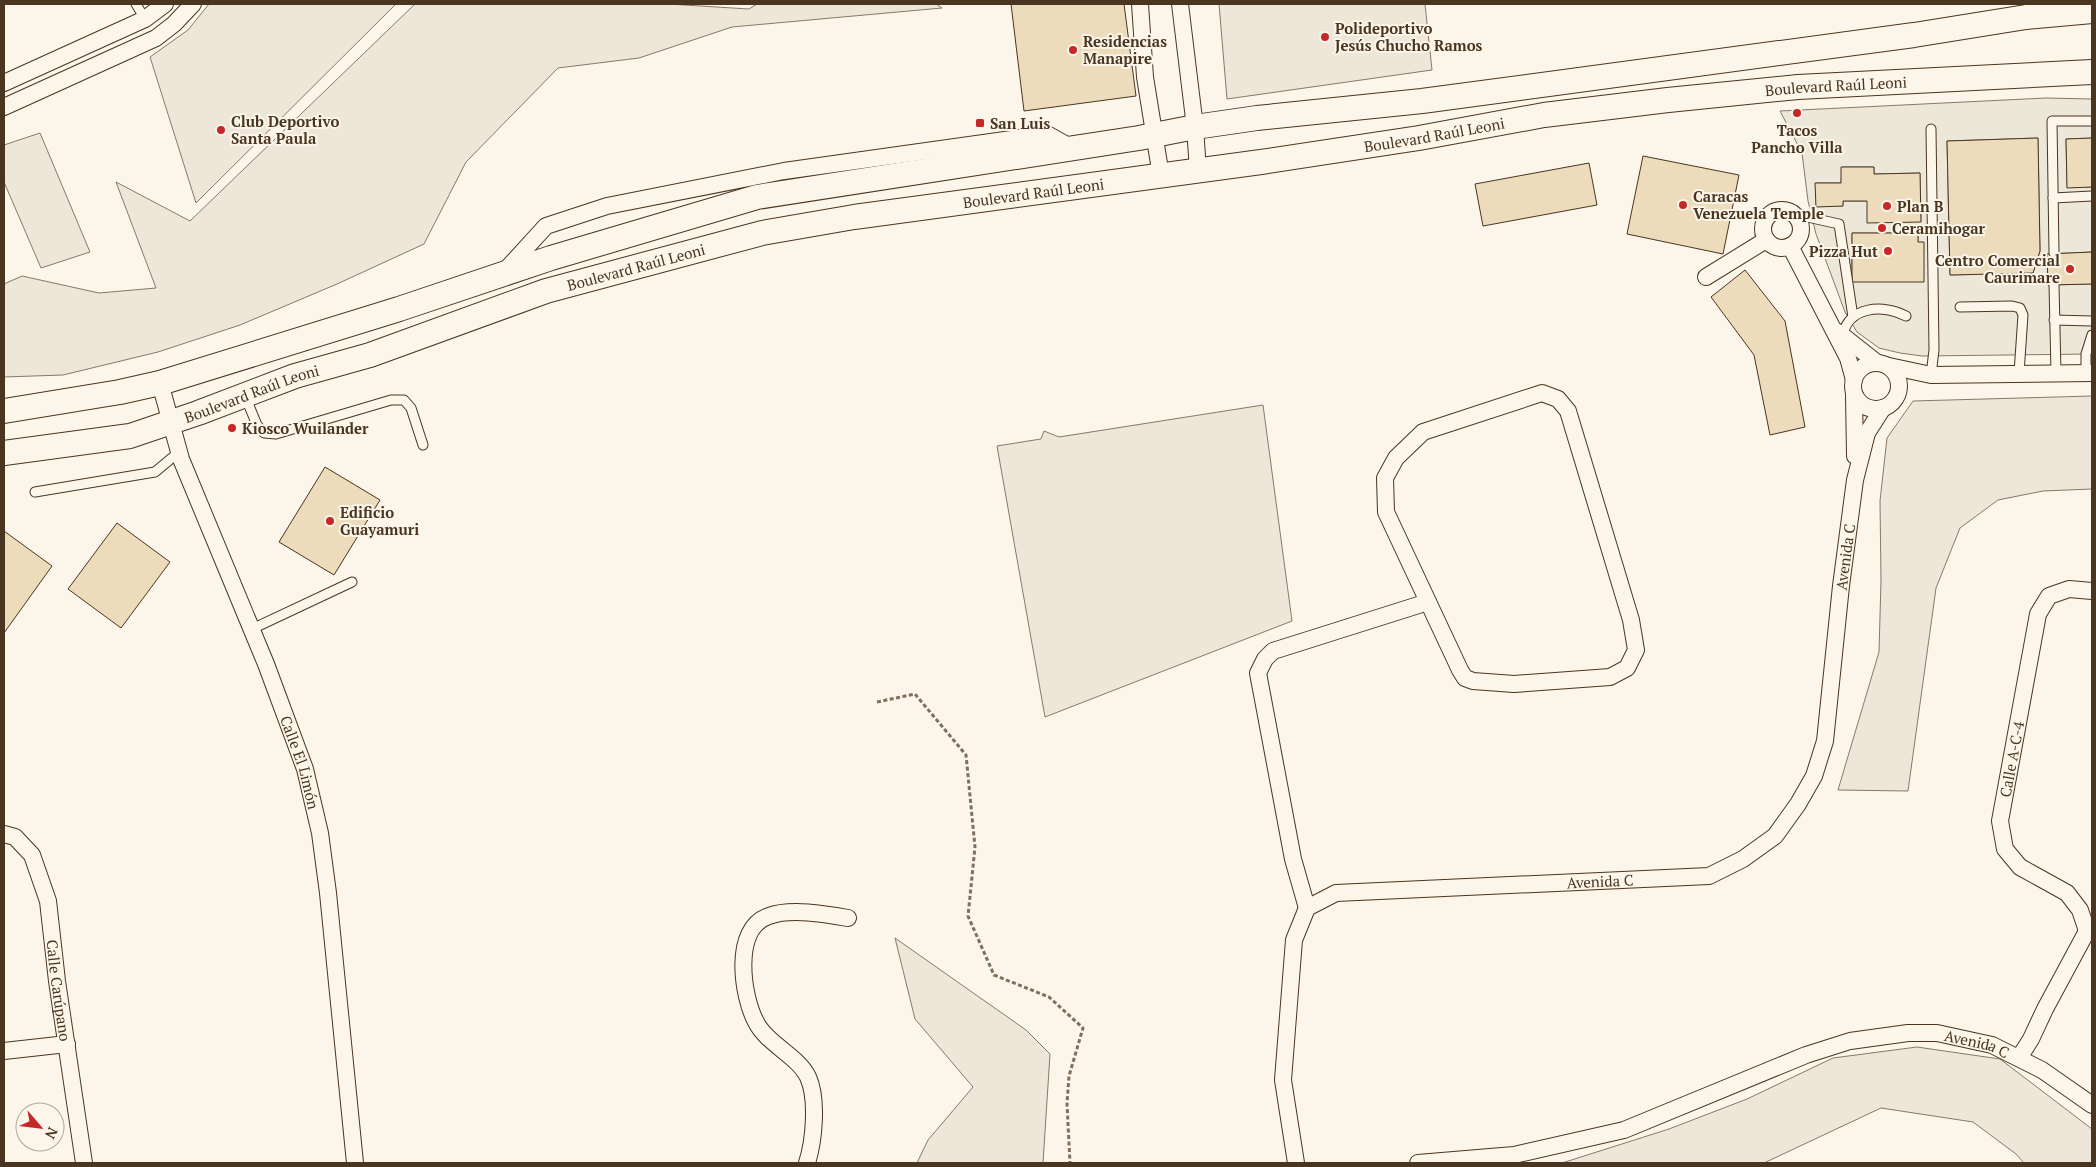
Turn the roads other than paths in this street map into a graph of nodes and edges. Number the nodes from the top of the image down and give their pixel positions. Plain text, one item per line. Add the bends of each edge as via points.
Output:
1 (136, 4) edge
2 (165, 4) edge
3 (193, 4) edge
4 (1140, 4) edge
5 (1180, 4) edge
6 (2091, 9) edge
7 (145, 19) junction
8 (2092, 72) edge
9 (4, 83) edge
10 (4, 107) edge
11 (2092, 121) edge
12 (1195, 127) junction
13 (1931, 129) dead end
14 (1156, 135) junction
15 (1072, 148) junction
16 (1198, 171) junction
17 (1161, 176) junction
18 (2092, 196) edge
19 (2053, 198) junction
20 (1794, 214) junction
21 (1766, 240) junction
22 (1790, 246) junction
23 (2054, 253) dead end
24 (501, 274) junction
25 (1706, 277) dead end
26 (2054, 285) dead end
27 (1960, 307) dead end
28 (1853, 316) junction
29 (1906, 316) dead end
30 (2054, 320) junction
31 (2092, 321) edge
32 (1837, 331) junction
33 (2092, 335) edge
34 (1883, 364) junction
35 (2019, 373) junction
36 (2056, 373) junction
37 (2089, 373) edge
38 (1931, 375) junction
39 (160, 384) junction
40 (1854, 388) junction
41 (1899, 392) junction
42 (244, 396) junction
43 (1883, 408) junction
44 (4, 411) edge
45 (171, 423) junction
46 (423, 445) dead end
47 (4, 452) edge
48 (179, 452) junction
49 (1855, 480) junction
50 (35, 492) dead end
51 (352, 582) dead end
52 (2092, 590) edge
53 (1428, 602) junction
54 (252, 629) junction
55 (4, 834) edge
56 (1307, 908) junction
57 (848, 918) dead end
58 (2089, 930) edge
59 (67, 1044) junction
60 (4, 1051) edge
61 (2019, 1058) junction
62 (2092, 1105) edge
63 (84, 1163) edge
64 (355, 1163) edge
65 (806, 1163) edge
66 (1296, 1163) edge
67 (1418, 1163) edge

1 - 7 lane
2 - 7 street
3 - 10 street via 156,38
4 - 14 street via 1145,77
5 - 12 street
6 - 12 main road, Boulevard Raúl Leoni via 1422,101
7 - 9 street
8 - 16 main road, Boulevard Raúl Leoni via 1798,87 1668,100 1544,115 1419,138
11 - 19 lane via 2052,121
12 - 14 main road, Boulevard Raúl Leoni
12 - 16 street
13 - 38 lane via 1934,350
14 - 15 main road, Boulevard Raúl Leoni
14 - 17 street
15 - 24 main road, Boulevard Raúl Leoni via 757,197
15 - 24 street via 1047,134 784,172 607,206 546,226
16 - 17 main road, Boulevard Raúl Leoni
17 - 42 main road, Boulevard Raúl Leoni via 854,217 762,233 546,291 370,355 295,376
18 - 19 lane
19 - 23 lane
20 - 21 street via 1783,210 1766,217 1762,228
20 - 22 street via 1801,226 1800,234
20 - 28 lane via 1839,224
21 - 22 street via 1777,248
21 - 25 street
22 - 32 street, Avenida C
24 - 39 main road, Boulevard Raúl Leoni
26 - 30 lane
27 - 35 lane via 2020,308 2023,315
28 - 29 lane via 1876,309 1895,310
28 - 32 lane
30 - 31 lane
30 - 36 lane
32 - 34 street, Avenida C
32 - 40 street, Avenida C via 1848,358
33 - 37 lane via 2086,354
34 - 38 street, Avenida C
34 - 40 street via 1862,367 1856,373
34 - 41 street, Avenida C via 1897,375
35 - 36 street, Avenida C
35 - 38 street, Avenida C
36 - 37 street, Avenida C
38 - 41 street, Avenida C via 1911,382
39 - 44 main road, Boulevard Raúl Leoni
39 - 45 street, Calle El Limón
40 - 43 street via 1861,404 1872,409
40 - 49 street, Avenida C
41 - 43 street, Avenida C via 1893,402
42 - 45 main road, Boulevard Raúl Leoni
42 - 46 lane via 257,425 264,433 276,434 392,400 404,400 411,408
43 - 49 street, Avenida C via 1867,433
45 - 47 main road, Boulevard Raúl Leoni via 130,436
45 - 48 street, Calle El Limón
48 - 50 lane via 156,472
48 - 54 street, Calle El Limón
49 - 56 street, Avenida C via 1825,741 1814,776 1775,836 1743,859 1709,876 1336,893
51 - 54 lane
52 - 58 street, Calle A-C-4 via 2069,589 2049,596 2038,614 2000,821 2004,849 2020,867 2067,893
53 - 53 street via 1386,512 1385,478 1396,458 1423,432 1542,393 1558,399 1568,411 1631,620 1636,650 1627,668 1610,678 1514,684 1473,681 1460,670
53 - 56 street via 1273,651 1258,673 1293,859
54 - 64 street, Calle El Limón via 306,769 320,833
55 - 59 street, Calle Carúpano via 15,837 32,855 48,900
56 - 66 street via 1294,940 1283,1080
57 - 65 street via 802,912 768,916 752,927 746,946 742,971 756,1023 808,1076 813,1097 813,1129
58 - 61 street, Calle A-C-4
59 - 60 street
59 - 63 street, Calle Carúpano
61 - 62 street, Avenida C
61 - 67 street, Avenida C via 1992,1045 1936,1033 1908,1033 1850,1041 1806,1055 1624,1130 1514,1155

